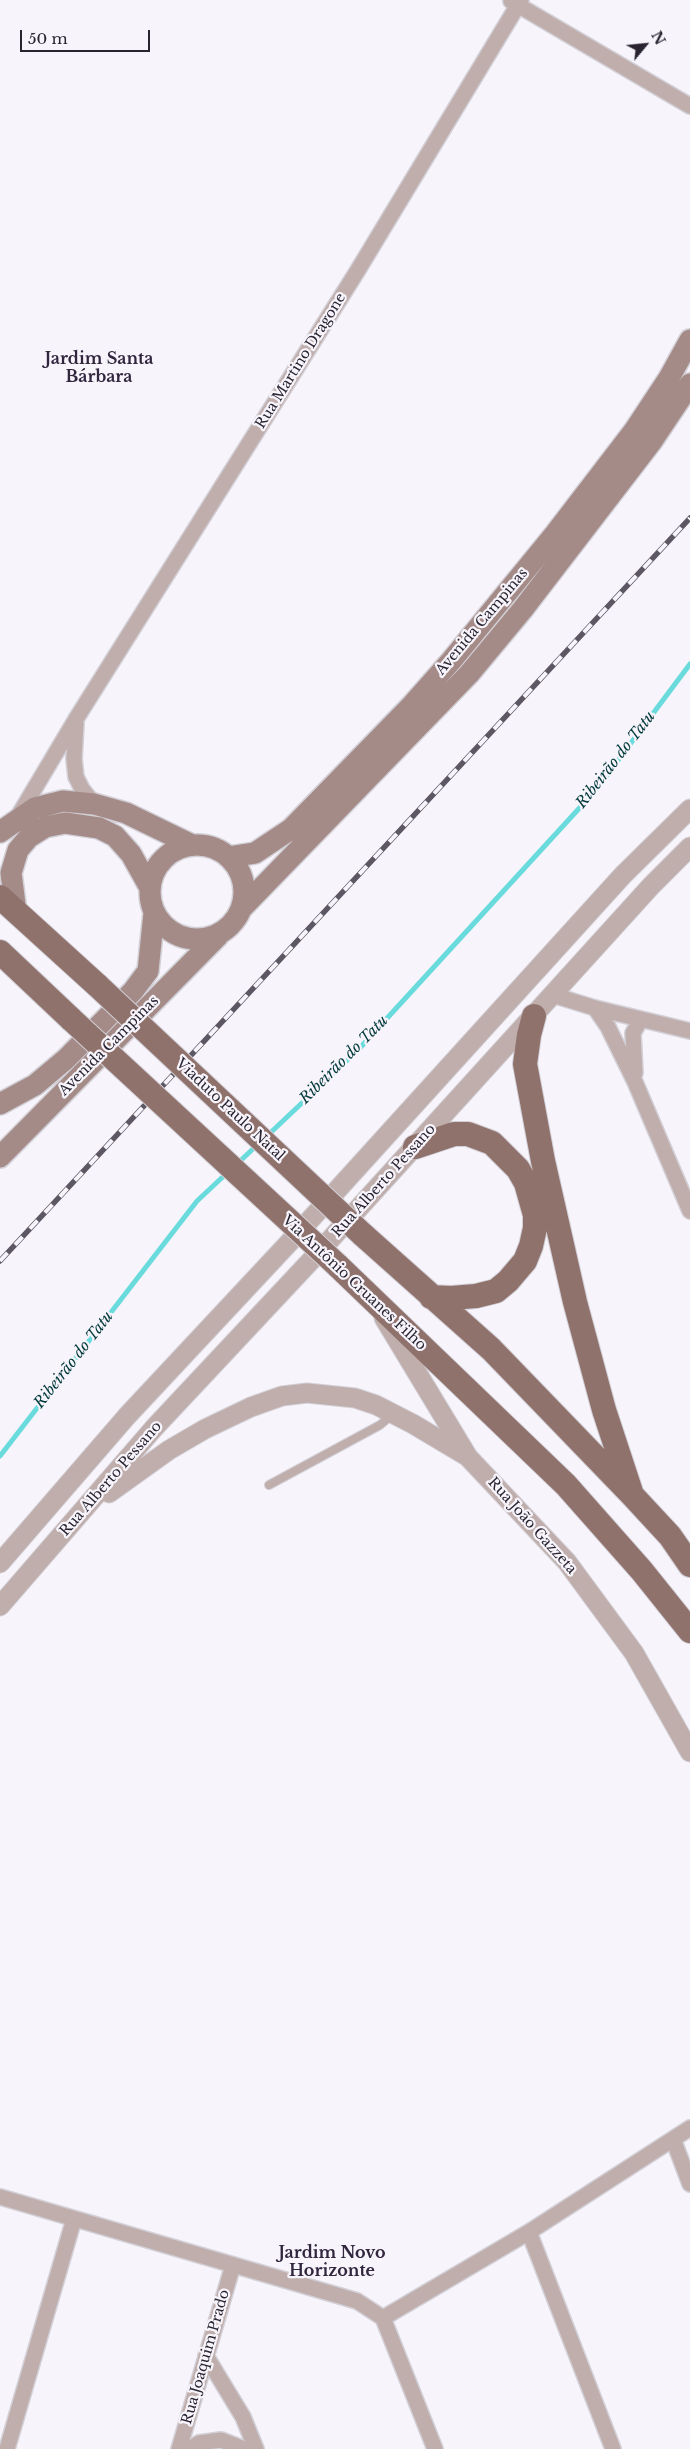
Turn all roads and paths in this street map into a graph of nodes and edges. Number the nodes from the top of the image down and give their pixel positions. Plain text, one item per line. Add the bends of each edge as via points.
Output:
1 (516, 2) edge
2 (690, 106) edge
3 (690, 340) edge
4 (690, 384) edge
5 (420, 712) junction
6 (76, 719) junction
7 (94, 804) junction
8 (690, 809) edge
9 (8, 826) edge
10 (192, 845) junction
11 (690, 846) edge
12 (229, 857) junction
13 (150, 888) junction
14 (8, 904) edge
15 (243, 907) junction
16 (154, 913) junction
17 (218, 936) junction
18 (0, 952) edge
19 (553, 995) junction
20 (596, 1008) junction
21 (534, 1016) junction
22 (641, 1019) junction
23 (690, 1031) edge
24 (635, 1082) junction
25 (0, 1104) edge
26 (414, 1147) junction
27 (0, 1157) edge
28 (690, 1211) edge
29 (431, 1296) junction
30 (374, 1300) junction
31 (393, 1414) junction
32 (468, 1456) junction
33 (269, 1485) dead end
34 (632, 1495) junction
35 (76, 1518) junction
36 (0, 1563) edge
37 (690, 1564) edge
38 (0, 1606) edge
39 (690, 1631) edge
40 (690, 1752) edge
41 (690, 2128) edge
42 (673, 2139) junction
43 (690, 2184) edge
44 (0, 2197) edge
45 (74, 2219) junction
46 (529, 2232) junction
47 (233, 2265) junction
48 (383, 2318) junction
49 (206, 2356) junction
50 (7, 2449) edge
51 (179, 2449) edge
52 (190, 2449) edge
53 (244, 2449) edge
54 (256, 2449) edge
55 (435, 2449) edge
56 (613, 2449) edge

1 - 2 street
1 - 6 street, Rua Martino Dragone via 358,270
3 - 5 main road, Avenida Campinas via 634,431 451,661
4 - 5 main road, Avenida Campinas via 652,441 523,609 468,674
5 - 12 main road, Avenida Campinas via 291,830 254,853
5 - 15 main road, Avenida Campinas
6 - 7 street, Rua Martino Dragone via 76,777
6 - 9 street, Rua Martino Dragone
7 - 9 main road, Rua Martino Dragone via 63,801 35,808
7 - 10 main road, Rua Martino Dragone via 126,813
8 - 36 street, Rua Alberto Pessano via 623,874 127,1416
10 - 12 main road via 217,849
10 - 13 main road via 177,849 163,859 154,872
11 - 19 street, Rua Alberto Pessano
12 - 15 main road via 244,880
13 - 14 main road via 131,854 115,836 99,828 65,823 45,827 29,837 18,850 11,873
13 - 16 main road
14 - 29 main road, Viaduto Paulo Natal, bridge
15 - 17 main road via 235,923
16 - 17 main road via 166,928 182,938 200,941
16 - 25 main road, Avenida Campinas via 148,971 133,991 66,1059 35,1085
17 - 27 main road, Avenida Campinas
18 - 30 main road, Via Antônio Cruanes Filho, bridge
19 - 20 street
19 - 21 street, Rua Alberto Pessano
20 - 22 street
20 - 24 street
21 - 26 street, Rua Alberto Pessano
21 - 34 main road via 528,1035 526,1064 543,1161 604,1410
22 - 23 street
22 - 24 street via 633,1033
24 - 28 street
26 - 29 main road via 448,1136 468,1134 492,1142 518,1169 526,1183 535,1214 535,1228 525,1261 496,1291 451,1298
26 - 35 street, Rua Alberto Pessano via 154,1428
29 - 34 main road via 491,1349
30 - 32 street, Rua João Gazzeta
30 - 39 main road, Via Antônio Cruanes Filho via 566,1485
31 - 32 street
31 - 33 lane via 380,1425
31 - 35 street via 355,1398 329,1393 282,1396 251,1407 169,1450
32 - 40 street, Rua João Gazzeta via 531,1522 592,1596 634,1652
34 - 37 main road via 670,1536
35 - 38 street, Rua Alberto Pessano
41 - 42 street
42 - 43 street
42 - 46 street
44 - 45 street
45 - 47 street
45 - 50 street
46 - 48 street
46 - 56 street
47 - 48 street via 357,2301
47 - 49 street, Rua Joaquim Prado
48 - 55 street
49 - 51 street, Rua Joaquim Prado
49 - 54 street via 243,2417
52 - 53 street via 199,2443 221,2440

